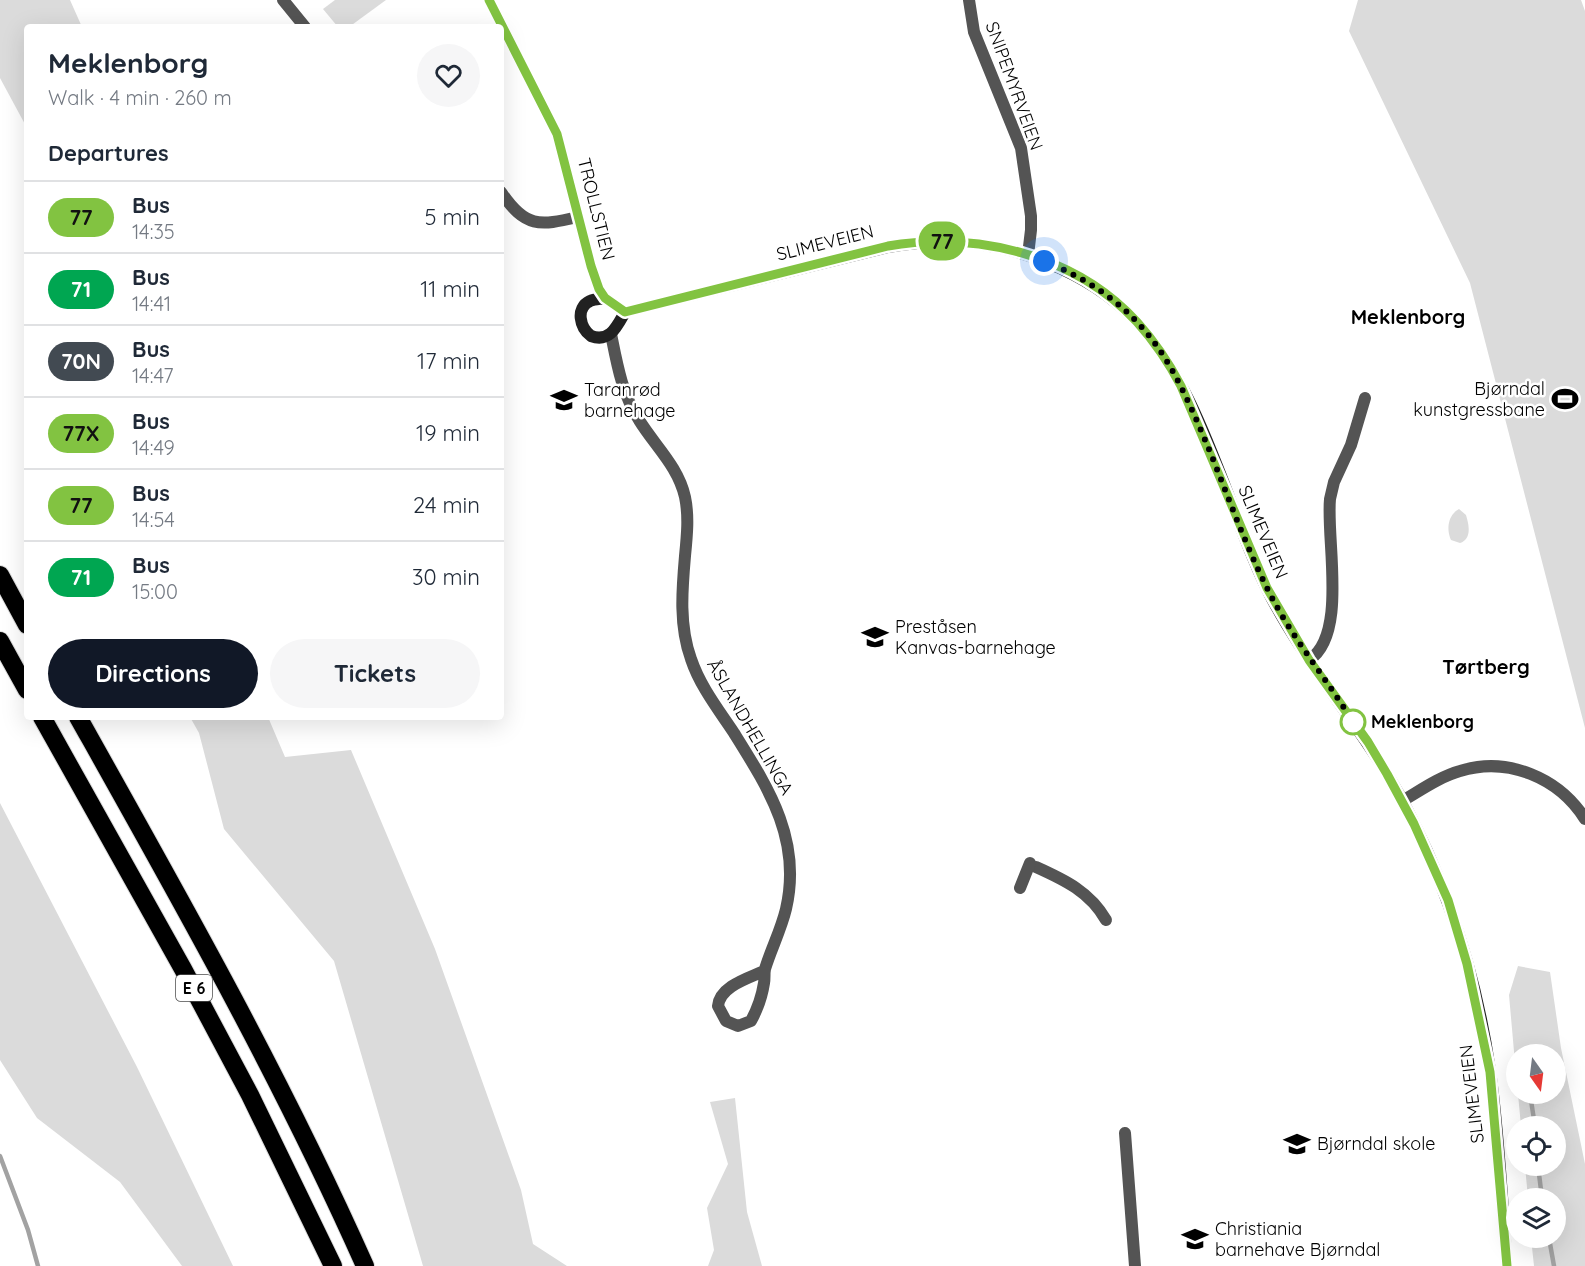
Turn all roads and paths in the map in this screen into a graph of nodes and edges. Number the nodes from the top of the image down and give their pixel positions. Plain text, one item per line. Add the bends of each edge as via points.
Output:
1 (284, 0) edge
2 (489, 0) edge
3 (969, 0) edge
4 (303, 24) edge
5 (501, 24) edge
6 (504, 30) edge
7 (504, 196) edge
8 (578, 217) junction
9 (1028, 255) junction
10 (605, 298) junction
11 (625, 312) junction
12 (611, 334) junction
13 (1365, 398) dead end
14 (0, 574) edge
15 (24, 619) edge
16 (0, 641) edge
17 (1309, 660) junction
18 (24, 685) edge
19 (44, 720) edge
20 (80, 720) edge
21 (1402, 801) junction
22 (1585, 819) edge
23 (1020, 888) dead end
24 (1106, 920) dead end
25 (764, 971) junction
26 (1125, 1133) dead end
27 (333, 1266) edge
28 (365, 1266) edge
29 (1135, 1266) edge
30 (1507, 1266) edge

1 - 4 street
2 - 5 street, TROLLSTIEN
3 - 9 street, SNIPEMYRVEIEN via 974,32 1022,148 1032,230
6 - 8 street, TROLLSTIEN via 557,134
7 - 8 street via 513,210 531,221
8 - 10 street, TROLLSTIEN via 591,266
9 - 11 street, SLIMEVEIEN via 962,241 902,244
9 - 17 street, SLIMEVEIEN via 1070,273 1109,297 1137,321 1160,351 1191,406 1267,588
10 - 11 street
10 - 12 street via 587,303 581,311 581,321 591,336 602,338
11 - 12 street
12 - 25 street, ÅSLANDHELLINGA via 629,403 670,462 685,497 682,607 690,658 763,779 789,848 788,901
13 - 17 street via 1330,498 1332,621 1323,645
14 - 15 highway
16 - 18 highway
17 - 21 street, SLIMEVEIEN via 1368,742
19 - 27 highway, E 6 via 250,1095
20 - 28 highway, E 6 via 244,1017
21 - 22 street via 1461,770 1498,767 1537,775 1563,792
21 - 30 street, SLIMEVEIEN via 1448,900 1472,984 1490,1072
23 - 24 street via 1033,865 1076,886
25 - 25 street, ÅSLANDHELLINGA via 723,994 718,1006 726,1021 738,1026 751,1021
26 - 29 street

